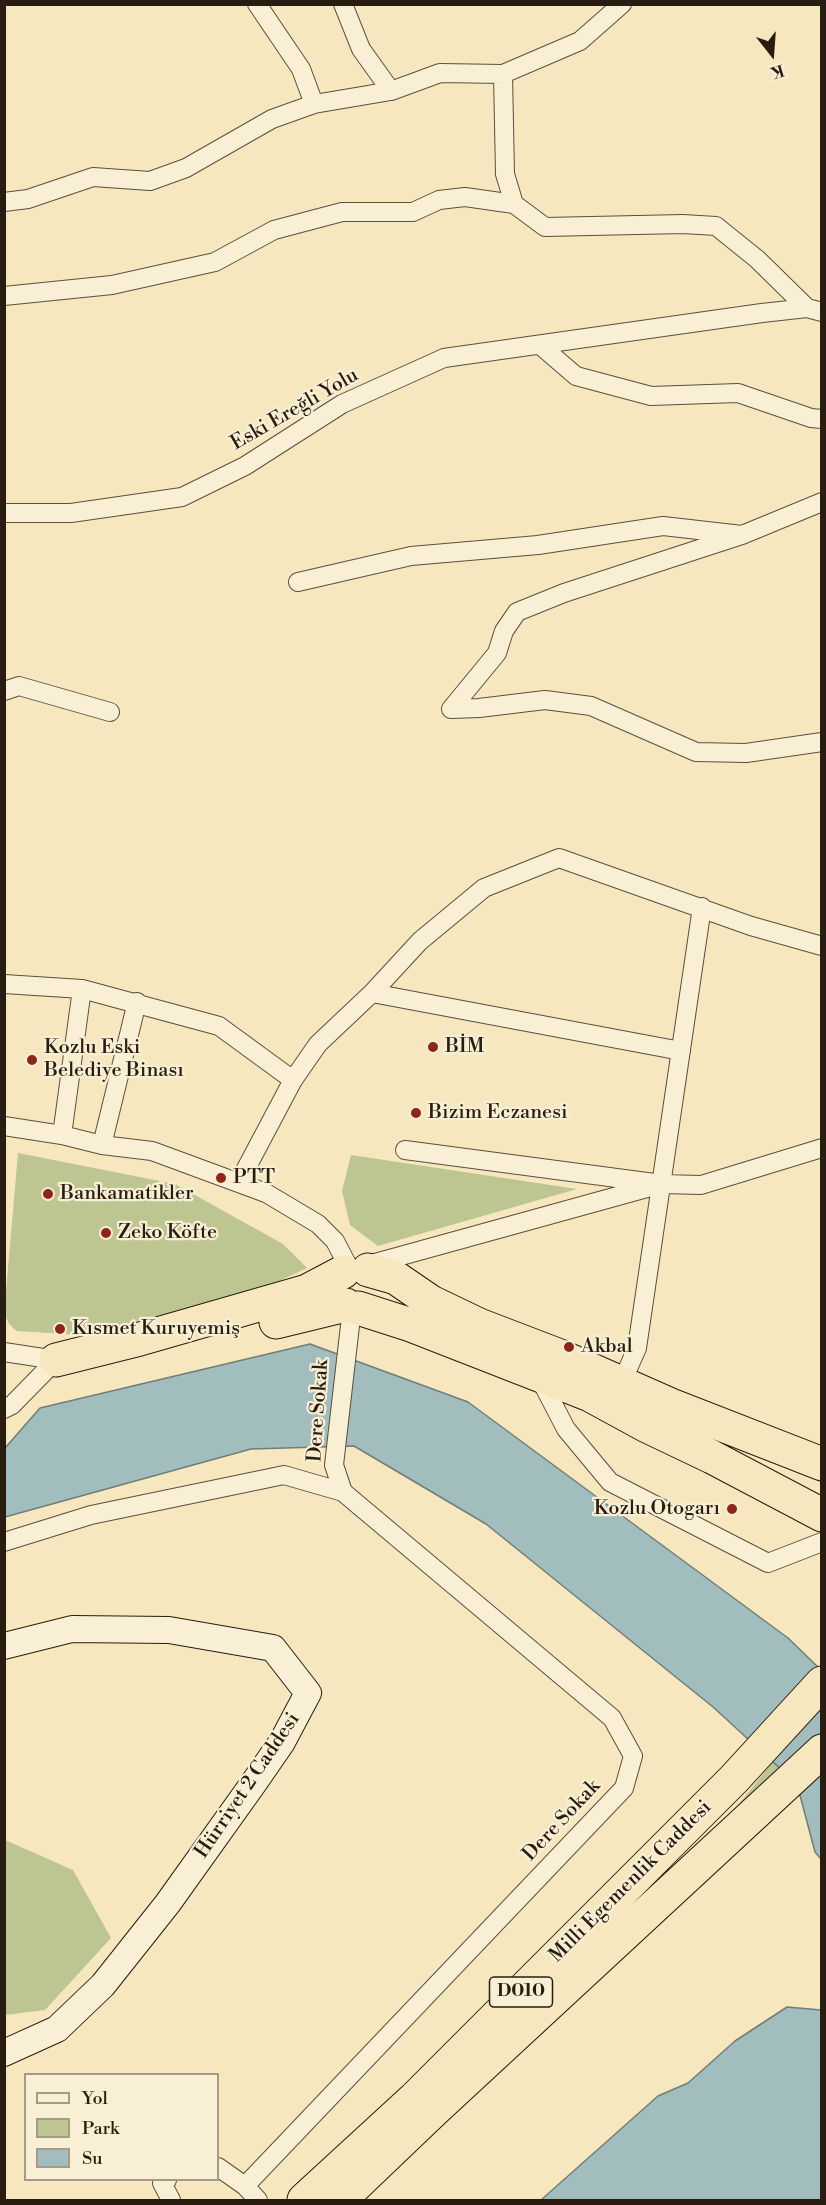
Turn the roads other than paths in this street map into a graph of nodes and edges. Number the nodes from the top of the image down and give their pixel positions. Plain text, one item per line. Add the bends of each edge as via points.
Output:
1 (257, 4) edge
2 (343, 4) edge
3 (613, 8) edge
4 (502, 74) junction
5 (392, 91) junction
6 (314, 104) junction
7 (4, 202) edge
8 (514, 204) junction
9 (4, 296) edge
10 (814, 310) edge
11 (540, 345) junction
12 (822, 419) edge
13 (822, 502) edge
14 (4, 513) edge
15 (742, 535) junction
16 (298, 582) dead end
17 (4, 691) edge
18 (110, 712) dead end
19 (822, 742) edge
20 (702, 907) junction
21 (822, 946) edge
22 (4, 984) edge
23 (82, 989) junction
24 (372, 993) junction
25 (137, 1002) junction
26 (681, 1051) junction
27 (293, 1080) junction
28 (5, 1130) edge
29 (62, 1135) junction
30 (102, 1145) junction
31 (822, 1148) edge
32 (405, 1150) dead end
33 (239, 1182) junction
34 (662, 1184) junction
35 (356, 1269) junction
36 (352, 1307) junction
37 (4, 1352) edge
38 (56, 1360) junction
39 (537, 1374) junction
40 (622, 1382) junction
41 (4, 1409) edge
42 (822, 1464) edge
43 (343, 1492) junction
44 (822, 1515) edge
45 (4, 1542) edge
46 (822, 1542) edge
47 (4, 1646) edge
48 (822, 1683) edge
49 (822, 1751) edge
50 (4, 2053) edge
51 (219, 2168) edge
52 (166, 2181) edge
53 (245, 2186) junction
54 (171, 2200) edge
55 (258, 2200) edge
56 (304, 2200) edge
57 (340, 2200) edge

1 - 6 street via 301,69
2 - 5 street via 361,49
3 - 4 street via 580,41
4 - 5 street via 440,73
4 - 8 street via 505,174
5 - 6 street
6 - 7 street via 272,119 186,168 150,181 93,177 28,199
8 - 9 street via 465,197 439,200 413,212 342,212 274,230 215,262 112,285
8 - 10 street via 545,227 716,226
10 - 11 street, Eski Ereğli Yolu
11 - 12 street via 576,376 651,396 738,393
11 - 14 street, Eski Ereğli Yolu via 444,358 342,404 245,466 182,497 71,513
13 - 15 street
15 - 16 street via 663,526 538,546 411,556
15 - 19 street via 517,612 504,631 497,652 452,709 545,700 591,706 696,752 746,753
17 - 18 street via 19,686
20 - 21 street
20 - 24 street via 559,858 484,888 420,941
20 - 26 street
22 - 23 street
23 - 25 street
23 - 29 street
24 - 26 street
24 - 27 street via 318,1044
25 - 27 street via 219,1026
25 - 30 street
26 - 34 street
27 - 33 street
28 - 29 street
29 - 30 street
30 - 33 street via 152,1151
31 - 34 street via 701,1185
32 - 34 street
33 - 35 street via 318,1224
34 - 35 street
34 - 40 street via 637,1348
35 - 36 highway via 377,1280 377,1293 370,1304
35 - 38 highway via 307,1292
35 - 40 highway via 396,1278 431,1302 479,1325
36 - 38 highway via 286,1319 105,1366 75,1366
36 - 39 highway via 408,1324
36 - 43 street, Dere Sokak via 334,1465
37 - 38 street
38 - 41 street
39 - 44 highway via 590,1395
39 - 46 street via 566,1429 610,1482 768,1563
40 - 42 highway
43 - 45 street via 284,1475 92,1515
43 - 53 street, Dere Sokak via 612,1718 633,1756 624,1788
47 - 50 street, Hürriyet 2 Caddesi via 72,1629 169,1630 273,1648 308,1693 282,1742 253,1784 103,1985 57,2029
48 - 56 highway, Milli Egemenlik Caddesi / D010 via 734,1779 414,2099
49 - 57 highway, Milli Egemenlik Caddesi / D010
51 - 53 street
52 - 54 street via 162,2184
53 - 55 street

